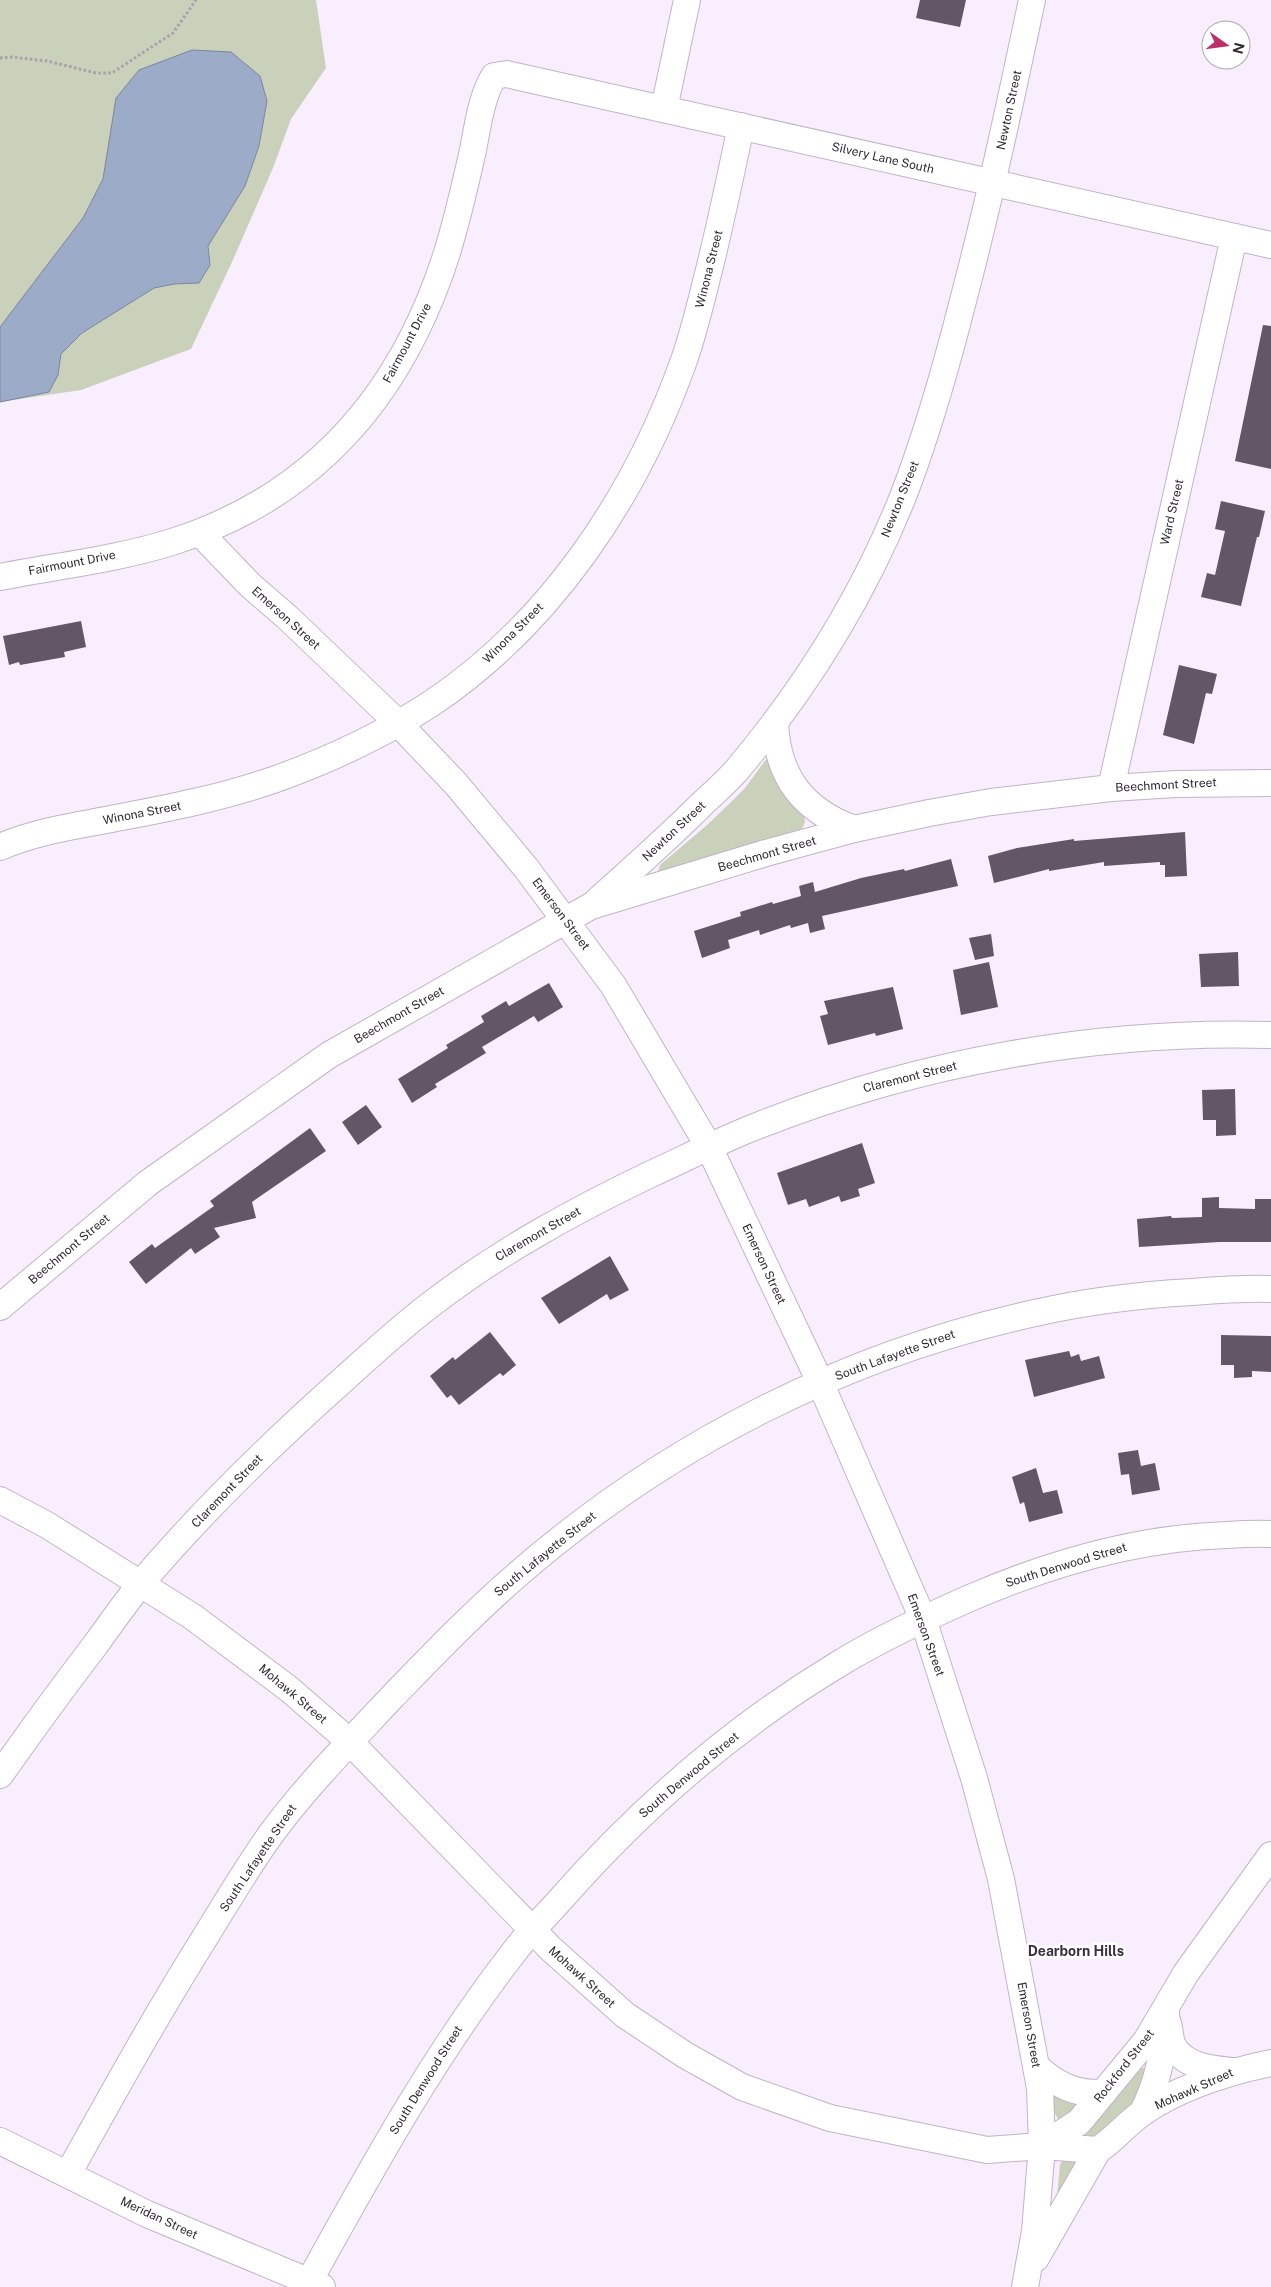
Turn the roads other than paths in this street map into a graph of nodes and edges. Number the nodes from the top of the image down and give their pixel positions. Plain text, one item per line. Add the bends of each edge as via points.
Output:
1 (687, 0) edge
2 (1032, 0) edge
3 (494, 76) joint
4 (664, 108) junction
5 (741, 126) junction
6 (993, 184) junction
7 (1234, 237) junction
8 (1271, 245) edge
9 (200, 532) junction
10 (0, 576) edge
11 (776, 722) junction
12 (398, 723) junction
13 (1271, 783) edge
14 (1111, 788) junction
15 (854, 829) junction
16 (0, 847) edge
17 (590, 906) junction
18 (566, 919) junction
19 (1271, 1035) edge
20 (709, 1146) junction
21 (1271, 1289) edge
22 (0, 1307) edge
23 (820, 1382) junction
24 (0, 1500) edge
25 (1271, 1534) edge
26 (141, 1584) junction
27 (923, 1619) junction
28 (350, 1742) junction
29 (0, 1775) edge
30 (1271, 1855) edge
31 (533, 1930) junction
32 (1166, 2010) junction
33 (1271, 2063) edge
34 (1037, 2068) junction
35 (1234, 2071) junction
36 (1104, 2092) junction
37 (1142, 2113) junction
38 (0, 2141) edge
39 (1042, 2146) junction
40 (1098, 2150) junction
41 (68, 2174) junction
42 (1027, 2280) edge
43 (312, 2285) edge

1 - 4 street
2 - 6 street, Newton Street
3 - 4 street, Silvery Lane South via 507,74
3 - 9 street, Fairmount Drive via 483,102 446,256 418,326 390,380 348,433 303,474 253,508
4 - 5 street, Silvery Lane South
5 - 6 street, Silvery Lane South
5 - 12 street, Winona Street via 723,211 684,361 660,422 620,498 573,569 518,630 461,681
6 - 7 street, Silvery Lane South
6 - 11 street, Newton Street via 938,399 904,495 842,622
7 - 8 street, Silvery Lane South
7 - 14 street, Ward Street
9 - 10 street, Fairmount Drive via 140,550
9 - 12 street, Emerson Street via 250,585
11 - 15 street via 780,758 796,789 821,814
11 - 17 street, Newton Street via 728,780
12 - 16 street, Winona Street via 335,755 249,788 183,805 46,831
12 - 18 street, Emerson Street via 456,784
13 - 14 street, Beechmont Street
14 - 15 street, Beechmont Street via 991,802
15 - 17 street, Beechmont Street via 766,852
17 - 18 street, Beechmont Street
18 - 20 street, Emerson Street via 613,985
18 - 22 street, Beechmont Street via 329,1056 148,1183
19 - 20 street, Claremont Street via 1125,1039 962,1064 845,1094
20 - 23 street, Emerson Street
20 - 26 street, Claremont Street via 550,1224 435,1301 265,1451
21 - 23 street, South Lafayette Street via 1124,1296 1068,1305 990,1322 891,1354
23 - 27 street, Emerson Street
23 - 28 street, South Lafayette Street via 726,1427 634,1485 574,1528 464,1623
24 - 26 street, Mohawk Street
25 - 27 street, South Denwood Street via 1141,1542 1010,1581
26 - 28 street, Mohawk Street via 248,1657
26 - 29 street, Claremont Street
27 - 31 street, South Denwood Street via 838,1664 712,1752 623,1832
27 - 34 street, Emerson Street via 974,1778 1002,1879
28 - 31 street, Mohawk Street
28 - 41 street, South Lafayette Street via 296,1801 248,1867 162,2006
30 - 32 street, Rockford Street via 1186,1973
31 - 39 street, Mohawk Street via 625,2016 742,2087 830,2118 987,2150
31 - 43 street, South Denwood Street via 473,2007 432,2068 381,2151
32 - 35 street via 1173,2046 1184,2059 1204,2068
32 - 36 street, Rockford Street via 1146,2041
32 - 37 street via 1159,2070
33 - 35 street, Mohawk Street
34 - 36 street via 1065,2086 1092,2094
34 - 39 street, Emerson Street
35 - 37 street, Mohawk Street via 1190,2088
36 - 39 street, Rockford Street via 1080,2122
37 - 40 street, Mohawk Street
38 - 41 street, Meridan Street
39 - 40 street, Mohawk Street
39 - 42 street
40 - 42 street
41 - 43 street, Meridan Street via 147,2214

